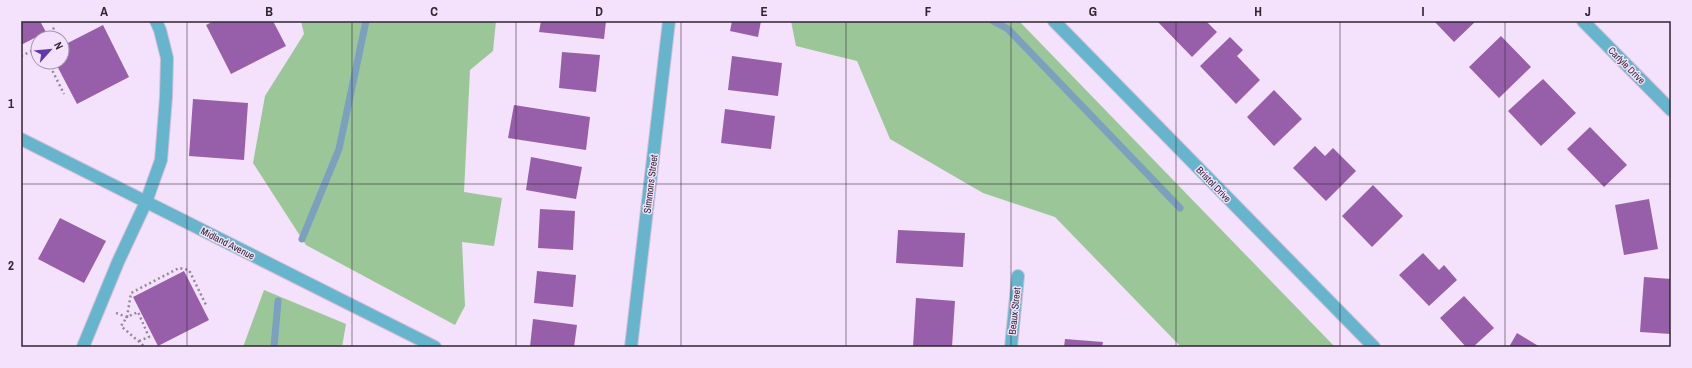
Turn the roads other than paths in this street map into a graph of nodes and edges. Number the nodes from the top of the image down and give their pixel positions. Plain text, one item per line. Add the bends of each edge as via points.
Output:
1 (156, 21) edge
2 (669, 21) edge
3 (1054, 21) edge
4 (1583, 21) edge
5 (1671, 110) edge
6 (21, 139) edge
7 (146, 202) junction
8 (1018, 276) dead end
9 (83, 347) edge
10 (435, 347) edge
11 (631, 347) edge
12 (1011, 347) edge
13 (1374, 347) edge

1 - 7 street via 167,58 166,97 161,160
2 - 11 street, Simmons Street
3 - 13 street, Bristol Drive
4 - 5 street, Carlyle Drive
6 - 7 street, Midland Avenue
7 - 9 street
7 - 10 street, Midland Avenue
8 - 12 street, Beaux Street

